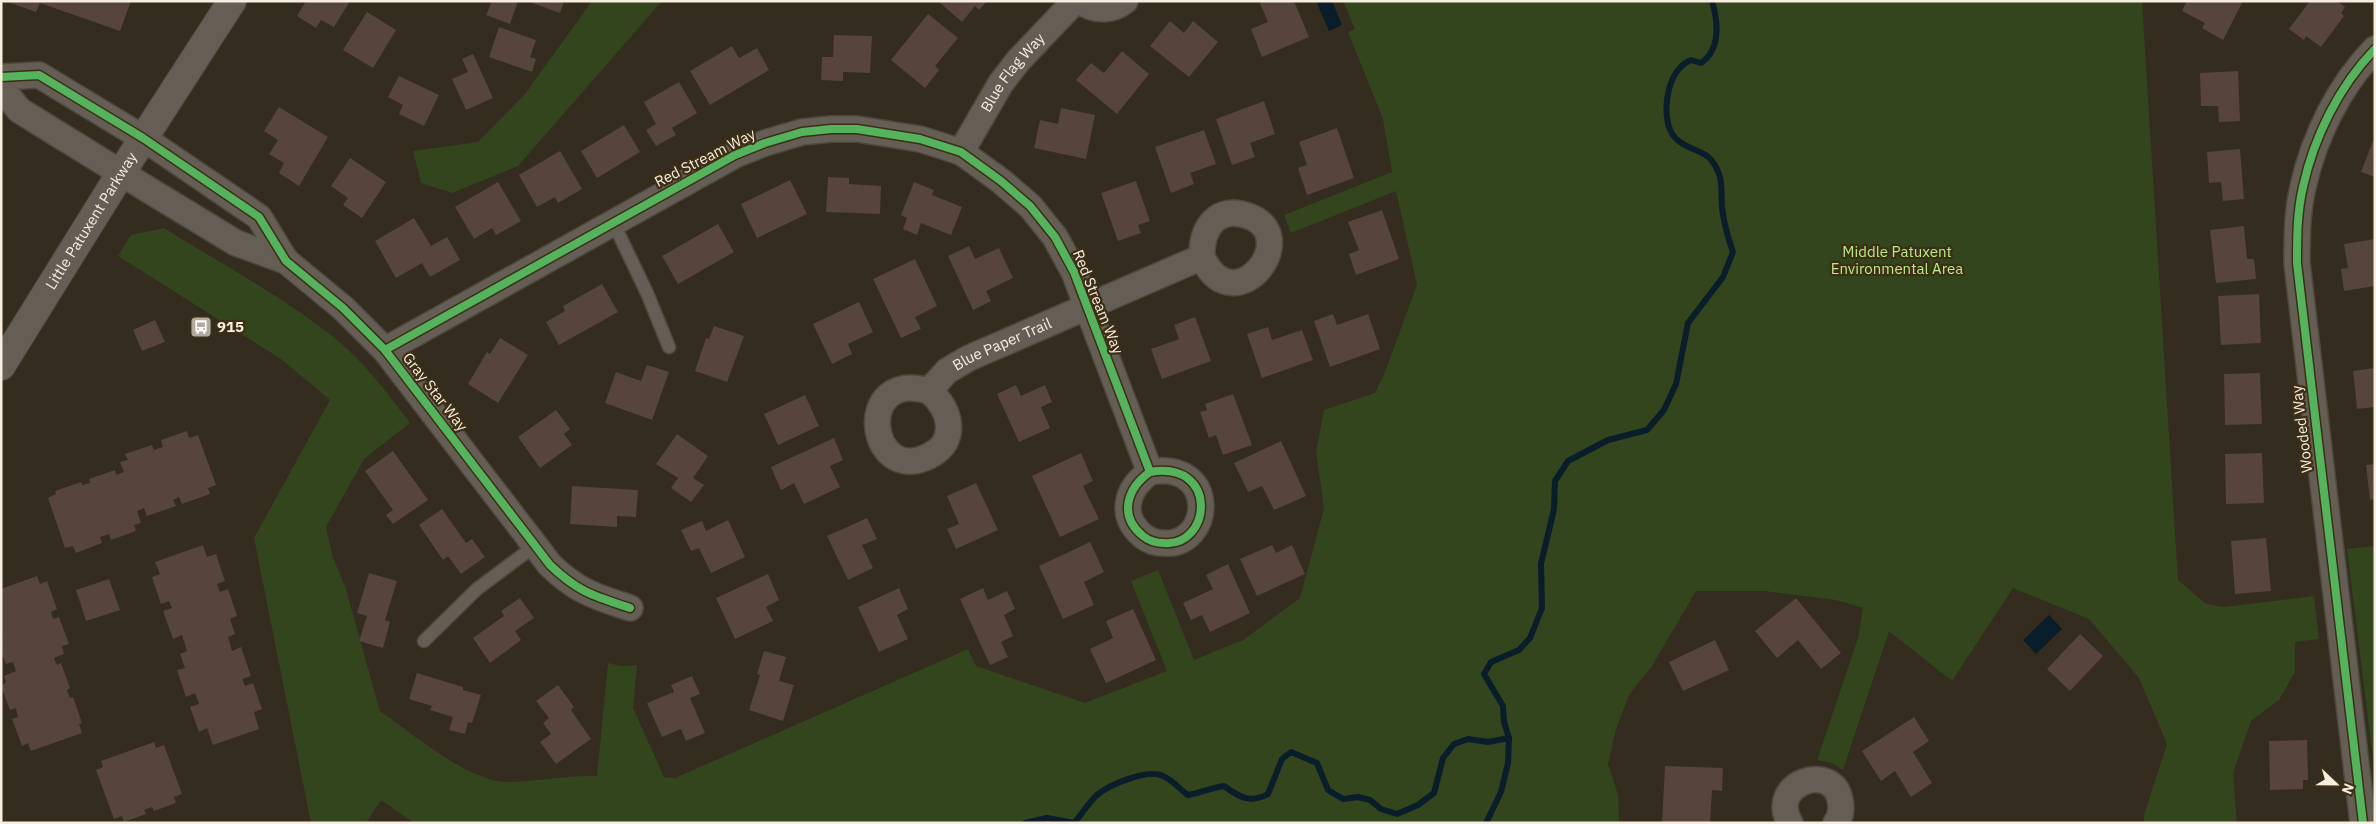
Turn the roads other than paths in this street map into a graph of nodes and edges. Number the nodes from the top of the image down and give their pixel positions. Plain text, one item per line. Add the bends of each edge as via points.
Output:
1 (232, 1) edge
2 (1075, 1) edge
3 (1080, 1) edge
4 (1125, 1) edge
5 (2375, 49) edge
6 (1, 77) edge
7 (1, 88) edge
8 (143, 138) junction
9 (961, 152) junction
10 (121, 173) junction
11 (613, 222) junction
12 (1202, 256) dead end
13 (286, 261) junction
14 (1086, 306) junction
15 (669, 347) dead end
16 (385, 350) junction
17 (1, 366) edge
18 (929, 391) dead end
19 (1150, 472) dead end
20 (536, 545) junction
21 (630, 608) dead end
22 (424, 641) dead end
23 (1790, 823) edge
24 (1836, 823) edge
25 (2363, 823) edge

1 - 8 street, Little Patuxent Parkway
2 - 9 street, Blue Flag Way via 1018,61
3 - 4 street via 1098,9 1109,9
5 - 25 street, Wooded Way via 2345,87 2314,149 2302,188 2297,264
6 - 8 street, Gray Star Way via 39,75
7 - 10 street, Gray Star Way via 19,110
8 - 10 street, Little Patuxent Parkway
8 - 13 street, Gray Star Way via 259,217
9 - 11 street, Red Stream Way via 890,133 830,129 802,132 735,155
9 - 14 street, Red Stream Way via 1030,206 1055,237 1074,272
10 - 13 street, Gray Star Way via 236,242
10 - 17 street, Little Patuxent Parkway
11 - 15 lane
11 - 16 street, Red Stream Way
12 - 14 street, Blue Paper Trail
13 - 16 street, Gray Star Way via 343,308
14 - 18 street, Blue Paper Trail via 969,358 946,371
14 - 19 street, Red Stream Way
16 - 20 street, Gray Star Way
20 - 21 street, Gray Star Way via 550,565 571,585
20 - 22 lane via 477,589
23 - 24 street via 1785,806 1788,795 1804,780 1815,779 1830,785 1840,797 1842,808

